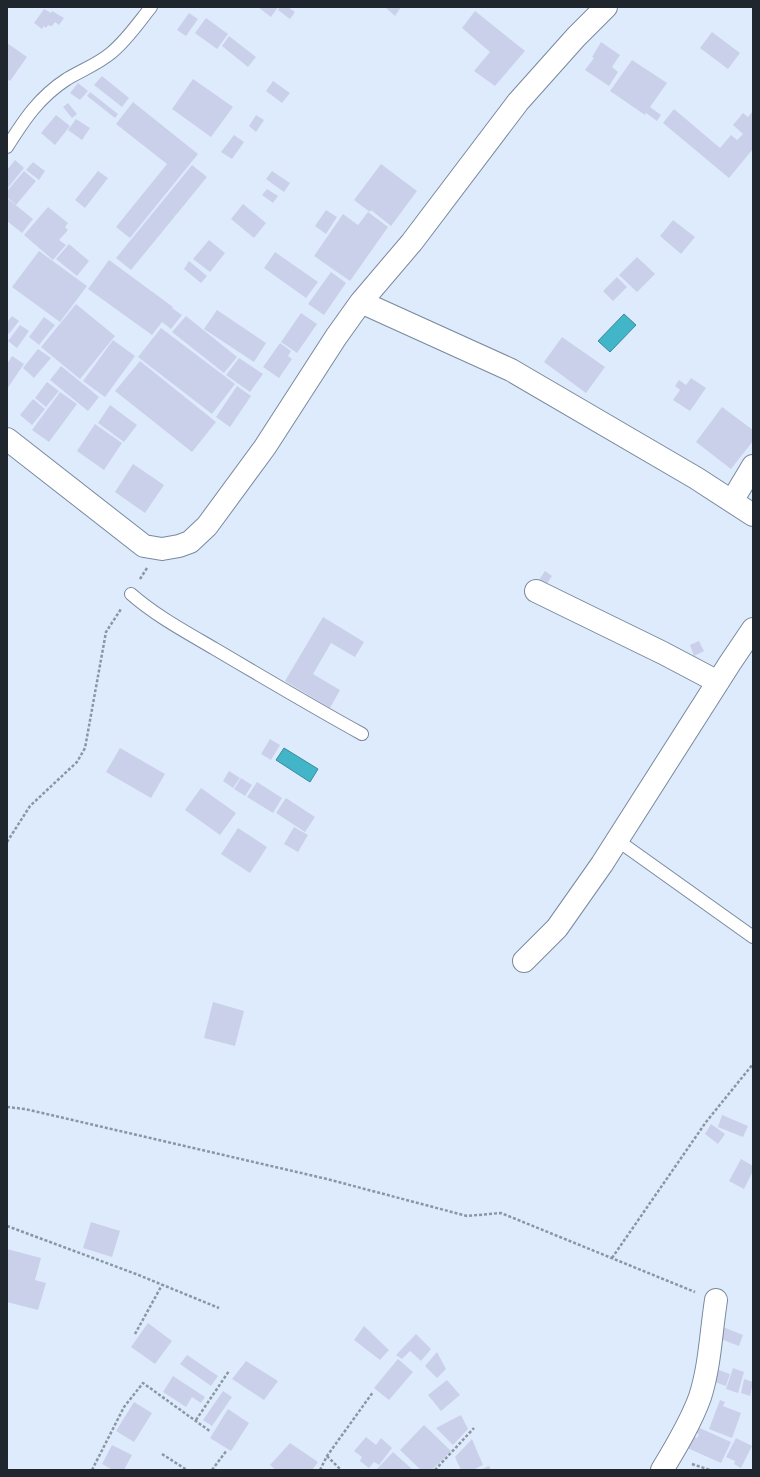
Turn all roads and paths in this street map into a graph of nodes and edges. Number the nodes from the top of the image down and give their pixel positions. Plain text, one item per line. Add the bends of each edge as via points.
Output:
1 (151, 7) edge
2 (606, 7) edge
3 (7, 147) edge
4 (361, 302) junction
5 (7, 439) edge
6 (753, 466) edge
7 (732, 501) junction
8 (753, 515) edge
9 (144, 546) junction
10 (536, 591) dead end
11 (131, 594) junction
12 (753, 629) edge
13 (718, 682) junction
14 (362, 734) dead end
15 (617, 840) junction
16 (7, 842) edge
17 (753, 937) edge
18 (524, 961) dead end
19 (753, 1064) edge
20 (7, 1107) edge
21 (7, 1226) edge
22 (612, 1258) junction
23 (162, 1285) junction
24 (716, 1300) joint
25 (219, 1308) dead end
26 (136, 1334) dead end
27 (229, 1371) dead end
28 (372, 1392) dead end
29 (196, 1420) junction
30 (474, 1428) dead end
31 (211, 1432) dead end
32 (227, 1450) dead end
33 (162, 1454) dead end
34 (327, 1456) junction
35 (92, 1470) edge
36 (187, 1470) edge
37 (212, 1470) edge
38 (320, 1470) edge
39 (341, 1470) edge
40 (435, 1470) edge
41 (662, 1470) edge

1 - 3 lane via 112,53 67,79 44,96
2 - 4 street via 518,102 412,242
4 - 7 street via 511,370
4 - 9 street via 265,447 207,526 190,542 179,546 162,549
5 - 9 street
6 - 7 street
7 - 8 street
9 - 11 path via 148,566
10 - 13 street
11 - 14 lane via 202,641
11 - 16 path via 106,632 85,748 77,762 30,806
12 - 13 street
13 - 15 street
15 - 17 lane
15 - 18 street via 557,928
19 - 22 path via 706,1122
20 - 22 path via 328,1179 466,1216 501,1213
21 - 23 path
22 - 24 path
23 - 25 path
23 - 26 path
24 - 41 street via 705,1380 700,1398
27 - 29 path
28 - 34 path
29 - 31 path
29 - 35 path via 143,1383 124,1407
30 - 40 path
32 - 37 path
33 - 36 path
34 - 38 path
34 - 39 path

